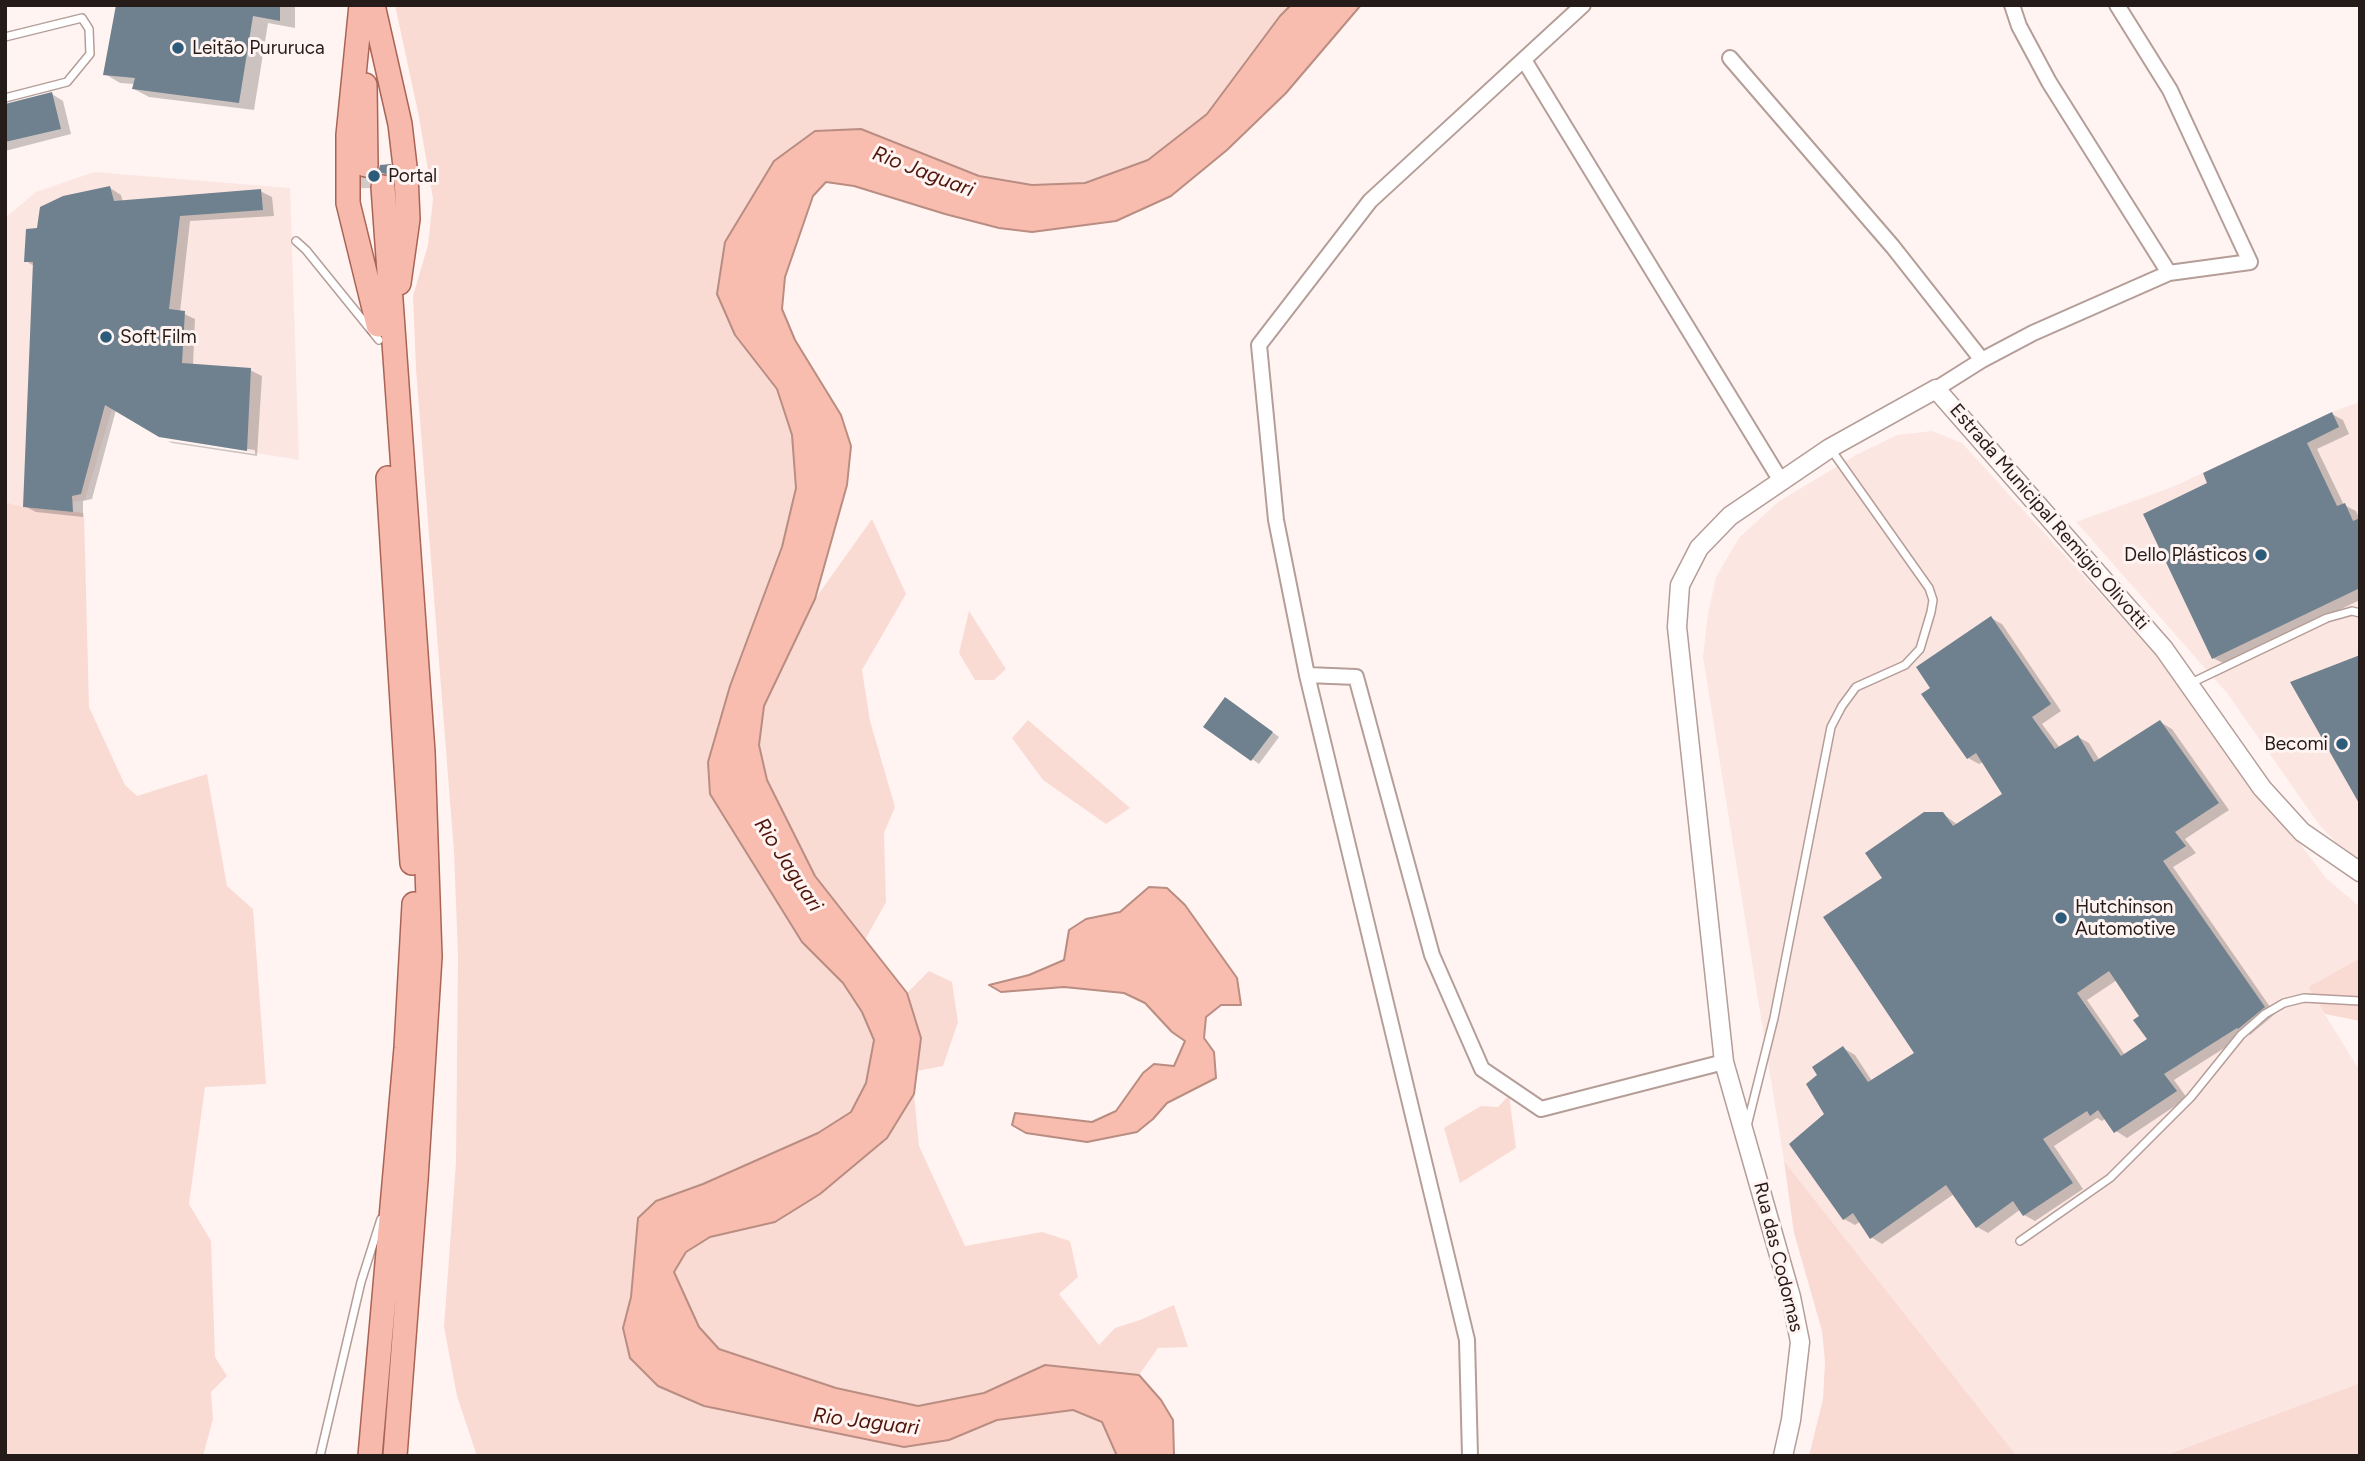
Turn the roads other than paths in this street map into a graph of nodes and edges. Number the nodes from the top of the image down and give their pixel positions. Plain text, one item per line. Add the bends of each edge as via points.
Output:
1 (364, 5) edge
2 (373, 5) edge
3 (1583, 5) edge
4 (2012, 5) edge
5 (2117, 5) edge
6 (5, 37) edge
7 (1730, 58) dead end
8 (1524, 60) junction
9 (5, 98) edge
10 (373, 164) tunnel mouth
11 (375, 188) tunnel mouth
12 (296, 241) dead end
13 (2169, 273) junction
14 (383, 332) junction
15 (1982, 360) junction
16 (1936, 389) junction
17 (1830, 448) junction
18 (1781, 481) junction
19 (2360, 613) edge
20 (1307, 674) junction
21 (2188, 685) junction
22 (2360, 872) edge
23 (2360, 1001) edge
24 (1724, 1062) junction
25 (1746, 1133) junction
26 (394, 1179) junction
27 (2020, 1241) dead end
28 (320, 1456) edge
29 (370, 1456) edge
30 (395, 1456) edge
31 (1470, 1456) edge
32 (1783, 1456) edge

1 - 10 main road
1 - 14 main road via 349,111 348,203
2 - 14 main road via 400,124 408,219
3 - 8 street
4 - 13 street via 2049,82
5 - 13 street via 2170,90 2250,262
6 - 9 lane via 82,18 89,29 90,54 67,82
7 - 15 street via 1893,247
8 - 18 street
8 - 20 street via 1370,201 1259,345 1276,520
11 - 14 main road
12 - 14 lane
13 - 15 street
14 - 26 main road via 414,909
14 - 30 main road via 423,752 430,957
15 - 16 street
16 - 17 street, Estrada Municipal Remigio Olivotti
16 - 21 street, Estrada Municipal Remigio Olivotti via 2164,649
17 - 18 street, Estrada Municipal Remigio Olivotti
17 - 25 lane via 1933,600 1920,649 1905,665 1856,687 1832,727
18 - 24 street, Estrada Municipal Remigio Olivotti via 1722,524 1699,548 1680,585 1677,627
19 - 21 lane via 2327,618
20 - 24 street via 1356,677 1432,955 1482,1069 1541,1109
20 - 31 street via 1467,1340
21 - 22 street, Estrada Municipal Remigio Olivotti via 2262,788 2294,824
23 - 27 lane via 2304,998 2265,1014 2110,1178
24 - 25 street, Rua das Codornas
25 - 32 street, Rua das Codornas via 1800,1342
26 - 28 lane via 361,1282
26 - 29 main road

